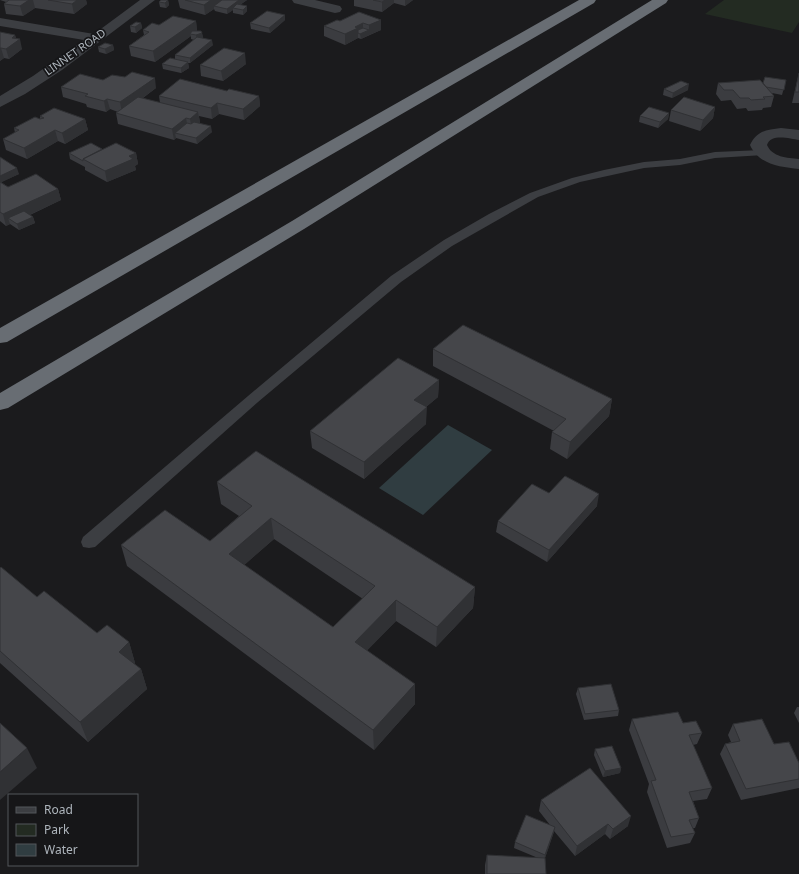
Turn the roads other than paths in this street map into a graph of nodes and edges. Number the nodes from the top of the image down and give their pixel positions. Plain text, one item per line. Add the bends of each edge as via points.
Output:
1 (148, 0) edge
2 (299, 0) edge
3 (589, 0) edge
4 (661, 0) edge
5 (335, 9) dead end
6 (0, 22) edge
7 (95, 38) junction
8 (0, 102) edge
9 (799, 135) edge
10 (762, 153) junction
11 (799, 164) edge
12 (0, 337) edge
13 (0, 403) edge
14 (89, 542) dead end

1 - 7 street, LINNET ROAD
2 - 5 street
3 - 12 highway
4 - 13 highway via 298,225
6 - 7 street
7 - 8 street, LINNET ROAD
9 - 10 street via 782,133 762,137 758,145
10 - 11 street via 775,161
10 - 14 lane via 715,155 680,162 644,165 576,180 534,195 448,243 396,279

